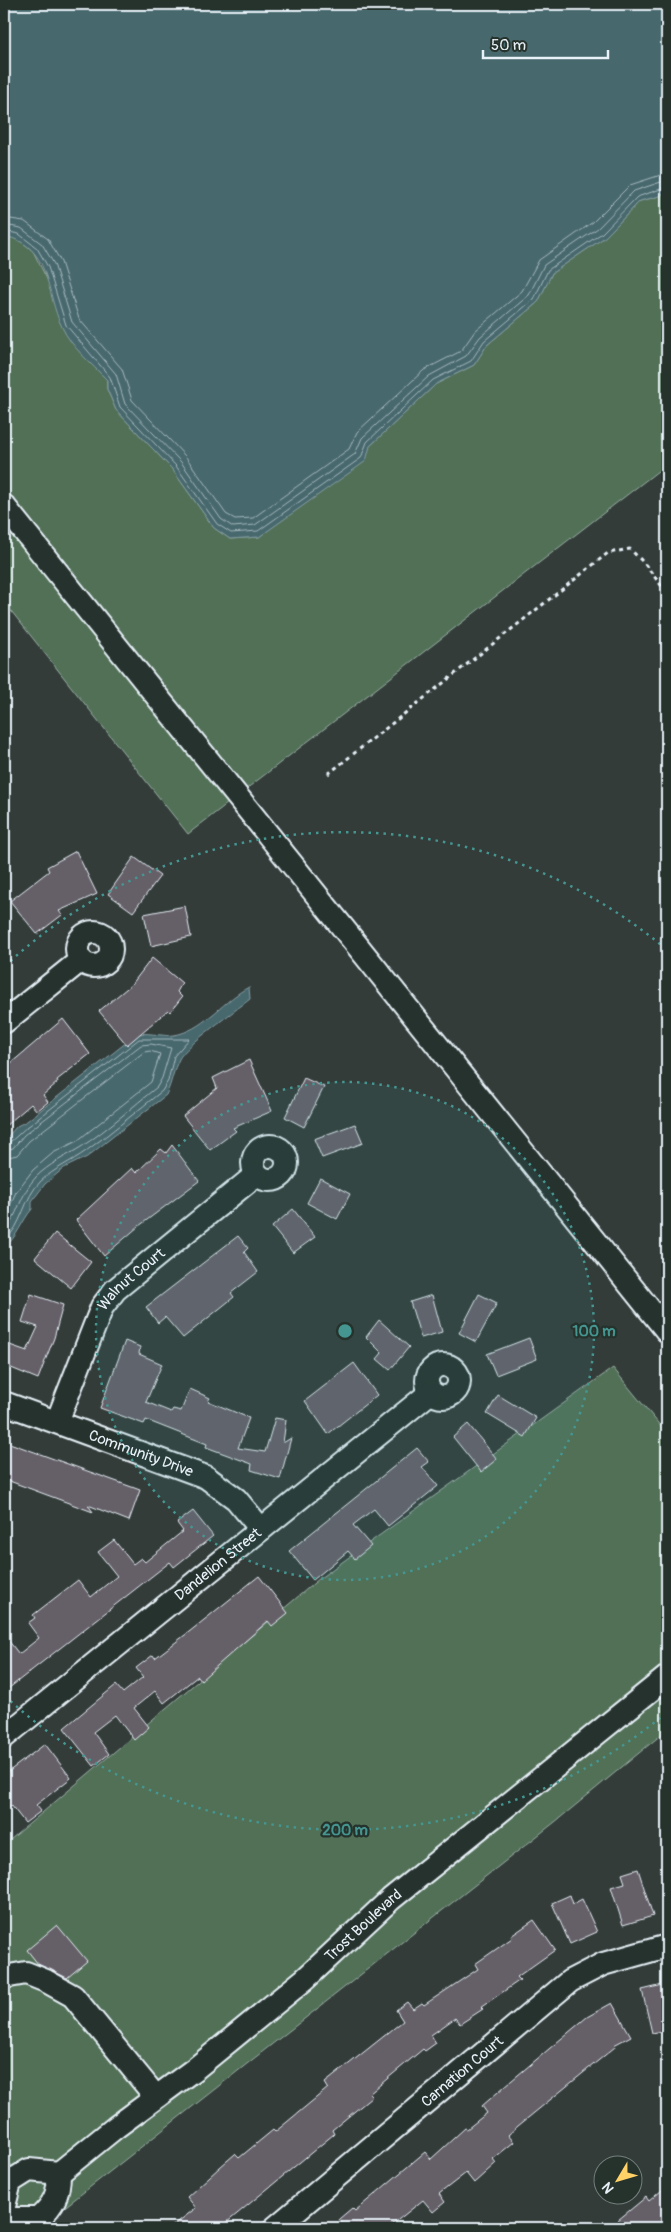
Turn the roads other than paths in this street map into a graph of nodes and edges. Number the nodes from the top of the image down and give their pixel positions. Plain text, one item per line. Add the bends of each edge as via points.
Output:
1 (4, 506) edge
2 (81, 960) dead end
3 (4, 1022) edge
4 (257, 1174) dead end
5 (667, 1331) edge
6 (431, 1392) dead end
7 (4, 1403) edge
8 (57, 1422) junction
9 (261, 1529) junction
10 (667, 1677) edge
11 (4, 1737) edge
12 (667, 1946) edge
13 (4, 1976) edge
14 (156, 2097) junction
15 (59, 2173) junction
16 (7, 2179) edge
17 (4, 2206) edge
18 (4, 2219) edge
19 (41, 2224) edge
20 (275, 2228) edge

1 - 5 street
2 - 3 street
4 - 8 street, Walnut Court via 115,1290 102,1307
6 - 9 street, Dandelion Street
7 - 8 street, Community Drive
8 - 9 street, Community Drive via 206,1478 236,1499
9 - 11 street, Dandelion Street
10 - 14 street, Trost Boulevard via 391,1900 305,1979
12 - 20 street, Carnation Court via 603,1964 570,1982
13 - 14 street via 26,1973 73,1996
14 - 15 street, Trost Boulevard
15 - 16 street via 29,2170
15 - 19 street via 59,2191
16 - 17 street
18 - 19 street

